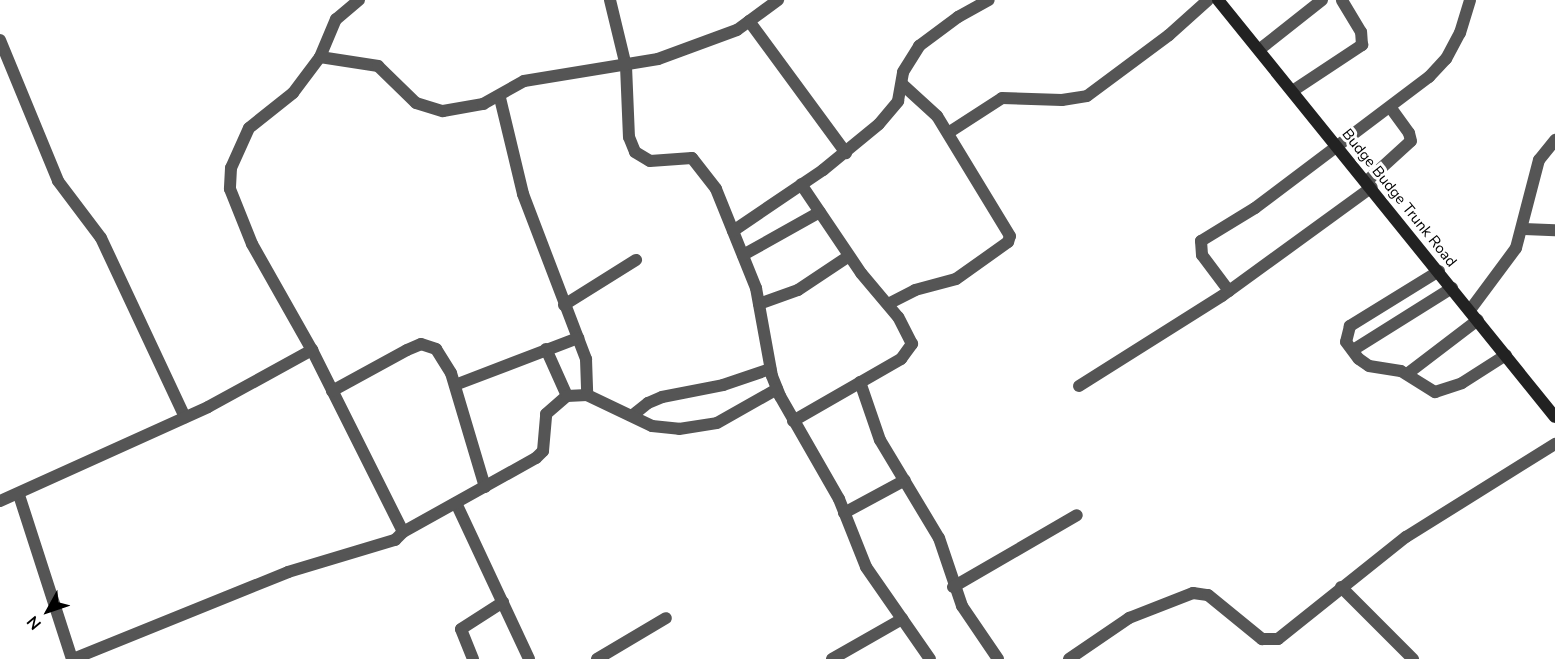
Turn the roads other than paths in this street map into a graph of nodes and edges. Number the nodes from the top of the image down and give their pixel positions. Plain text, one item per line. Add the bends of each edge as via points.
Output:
1 (359, 0) edge
2 (610, 0) edge
3 (778, 0) edge
4 (989, 0) edge
5 (1208, 0) edge
6 (1218, 0) edge
7 (1321, 0) edge
8 (1341, 0) edge
9 (1470, 0) edge
10 (764, 4) edge
11 (750, 21) junction
12 (0, 40) edge
13 (1260, 49) junction
14 (320, 57) junction
15 (626, 66) junction
16 (903, 85) junction
17 (1294, 90) junction
18 (500, 98) junction
19 (1390, 107) junction
20 (948, 134) junction
21 (1555, 140) edge
22 (1339, 146) junction
23 (846, 153) junction
24 (801, 184) junction
25 (1369, 184) junction
26 (820, 212) junction
27 (1522, 230) junction
28 (1555, 230) edge
29 (733, 231) junction
30 (742, 255) junction
31 (849, 256) junction
32 (636, 260) dead end
33 (1439, 271) junction
34 (1452, 288) junction
35 (1229, 291) junction
36 (759, 304) junction
37 (888, 304) junction
38 (564, 305) junction
39 (1470, 310) junction
40 (1478, 320) junction
41 (578, 338) junction
42 (546, 349) junction
43 (312, 350) junction
44 (1353, 350) junction
45 (1506, 355) junction
46 (770, 369) junction
47 (1407, 374) junction
48 (860, 382) junction
49 (455, 385) junction
50 (1079, 386) dead end
51 (777, 389) junction
52 (332, 391) junction
53 (587, 395) junction
54 (567, 396) junction
55 (633, 415) junction
56 (185, 417) junction
57 (1555, 417) edge
58 (793, 421) junction
59 (1555, 444) edge
60 (905, 480) junction
61 (485, 487) junction
62 (19, 495) junction
63 (0, 501) edge
64 (456, 503) junction
65 (844, 513) junction
66 (1077, 514) dead end
67 (403, 532) junction
68 (953, 587) junction
69 (1341, 587) junction
70 (503, 602) junction
71 (666, 618) dead end
72 (902, 619) junction
73 (617, 654) edge
74 (73, 659) edge
75 (473, 659) edge
76 (530, 659) edge
77 (597, 659) edge
78 (832, 659) edge
79 (930, 659) edge
80 (998, 659) edge
81 (1070, 659) edge
82 (1413, 659) edge

1 - 14 street via 330,28
2 - 15 street
3 - 10 street
4 - 16 street via 958,17 920,46 908,61
5 - 20 street via 1169,35 1087,96 1062,100 1002,98
6 - 13 main road, Budge Budge Trunk Road
7 - 13 street
8 - 17 street via 1361,32 1362,45
9 - 19 street via 1460,33 1446,59
10 - 11 street
11 - 15 street via 718,38
11 - 23 street
12 - 56 street via 58,181 101,238
13 - 17 main road, Budge Budge Trunk Road
14 - 18 street via 378,66 428,110 442,111
14 - 43 street via 293,93 249,128 231,168 230,189 252,244
15 - 18 street via 524,81
15 - 29 street via 629,137 635,152 650,161 692,158 716,189
16 - 20 street via 937,116
16 - 23 street via 898,101
17 - 22 main road, Budge Budge Trunk Road
18 - 38 street via 524,194
19 - 22 street
19 - 25 street via 1411,141
20 - 37 street via 1006,224 1008,242 956,279 915,290
21 - 27 street via 1539,159
22 - 25 main road, Budge Budge Trunk Road
22 - 35 street via 1255,208 1202,241 1202,255
23 - 24 street
24 - 26 street
24 - 29 street
25 - 33 main road, Budge Budge Trunk Road
25 - 35 street
26 - 30 street
26 - 31 street
27 - 28 street
27 - 39 street via 1510,256
29 - 30 street
30 - 36 street
31 - 36 street via 803,287
31 - 37 street
32 - 38 street
33 - 34 main road, Budge Budge Trunk Road
33 - 44 street via 1350,326 1346,334
34 - 39 main road, Budge Budge Trunk Road
34 - 44 street
35 - 50 street
36 - 46 street
37 - 48 street via 906,330 912,344 910,350
38 - 41 street
39 - 40 main road, Budge Budge Trunk Road
40 - 45 main road, Budge Budge Trunk Road
40 - 47 street
41 - 42 street
41 - 53 street via 589,369
42 - 49 street
42 - 54 street
43 - 52 street
43 - 56 street
44 - 47 street via 1369,366
45 - 47 street via 1442,392 1428,390
45 - 57 main road, Budge Budge Trunk Road
46 - 51 street
46 - 55 street via 723,385 662,397
48 - 58 street
48 - 60 street via 880,440
49 - 52 street via 444,358 435,349 421,345
49 - 61 street
51 - 55 street via 717,423 699,427 660,428
51 - 58 street
52 - 67 street
53 - 54 street
53 - 55 street
54 - 61 street via 546,414 543,451
56 - 62 street
58 - 65 street via 822,467
59 - 69 street via 1406,537
60 - 65 street
60 - 68 street via 939,538
61 - 64 street
62 - 63 street
62 - 74 street
64 - 67 street
64 - 70 street
65 - 72 street via 866,567
66 - 68 street
67 - 74 street via 383,546 288,572
68 - 80 street
69 - 81 street via 1270,642 1250,631 1208,595 1192,593 1129,618
69 - 82 street
70 - 75 street via 461,629
70 - 76 street
71 - 73 street
72 - 78 street
72 - 79 street
73 - 77 street

